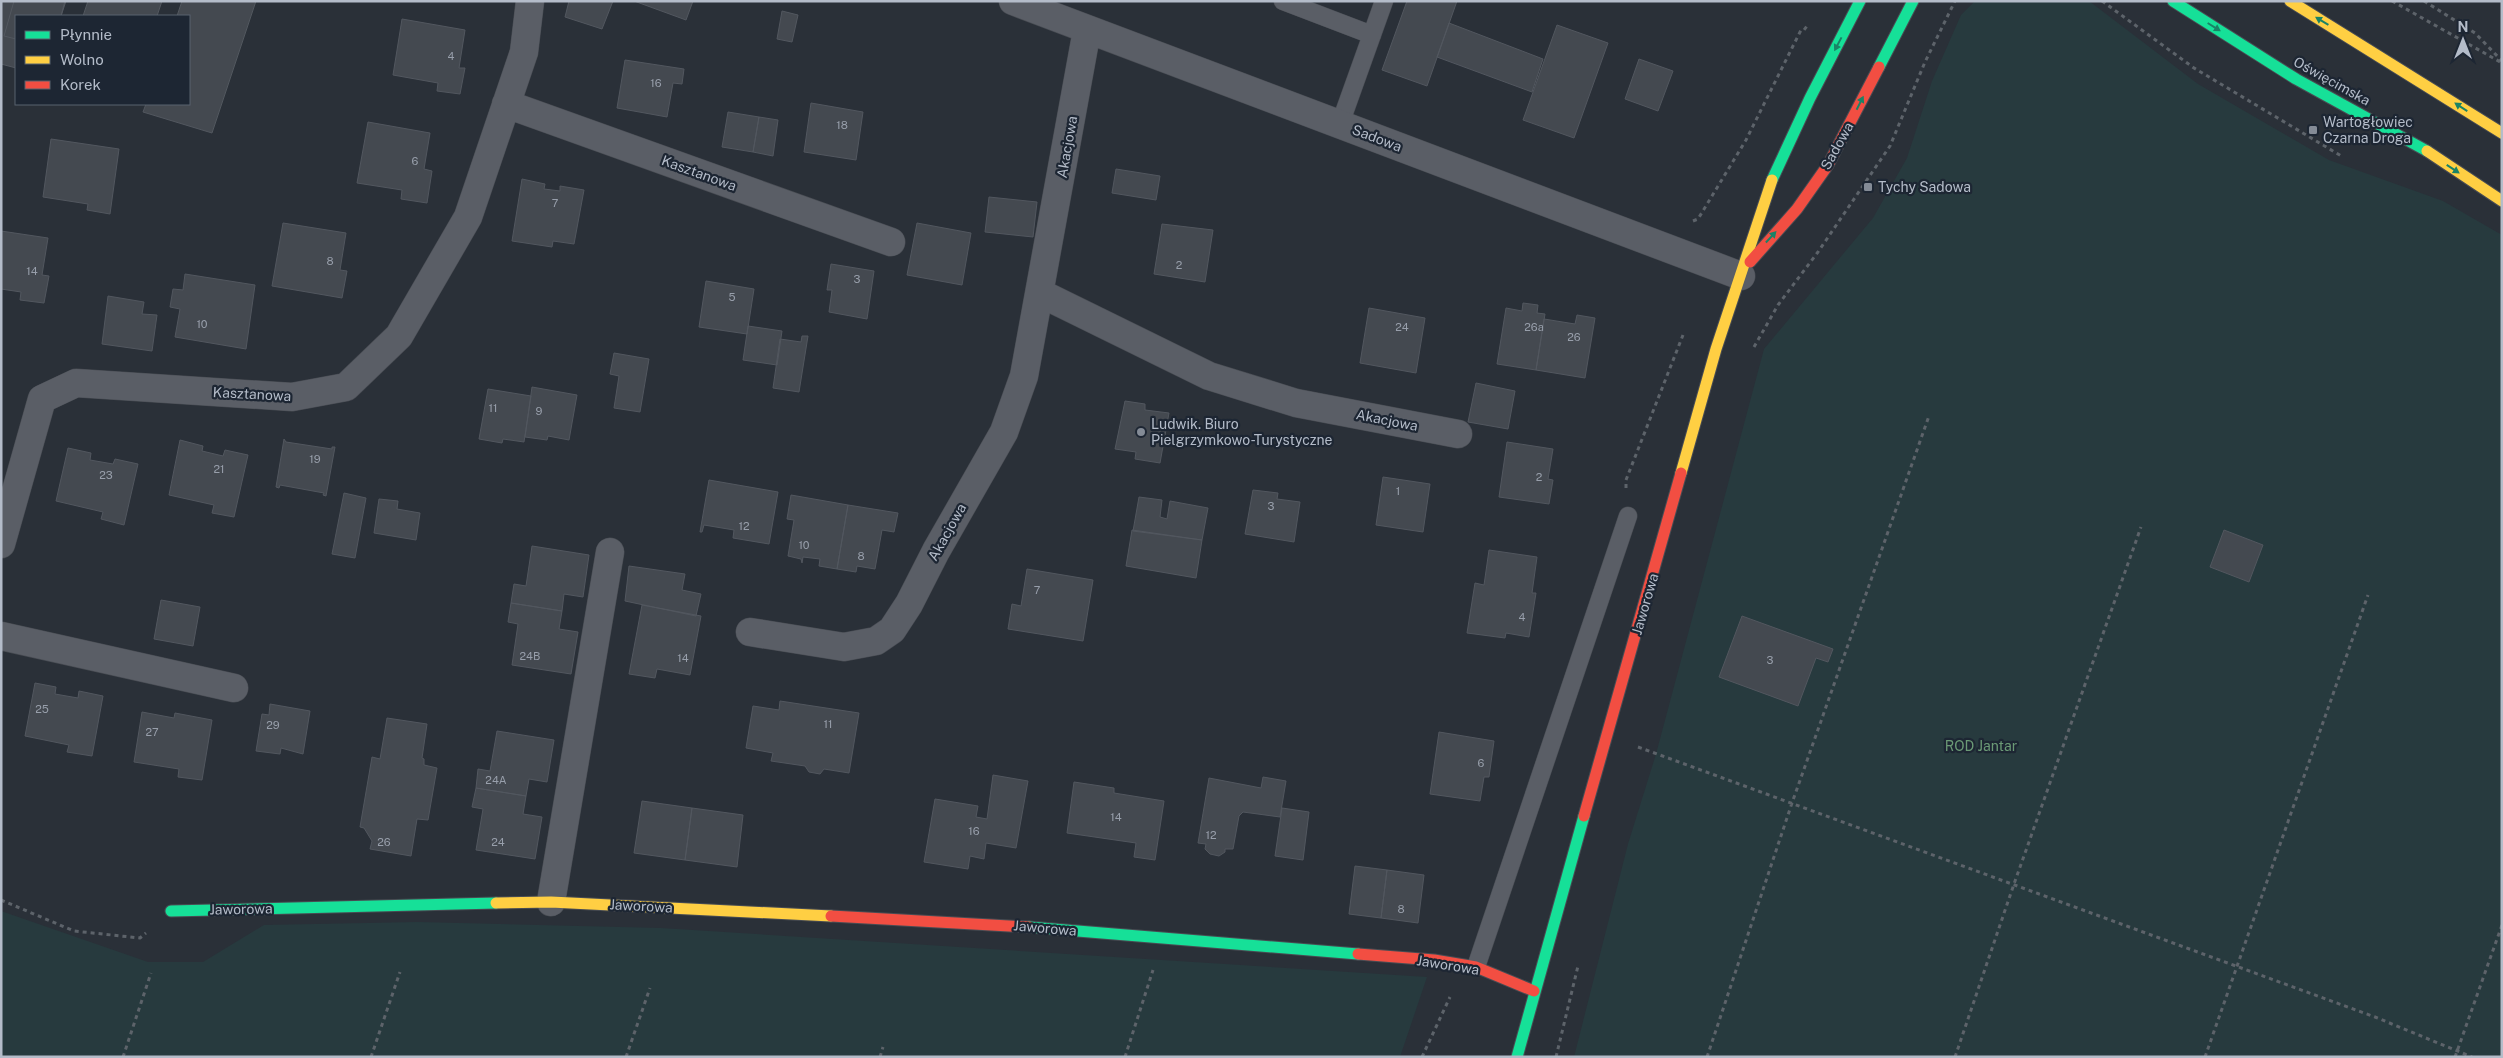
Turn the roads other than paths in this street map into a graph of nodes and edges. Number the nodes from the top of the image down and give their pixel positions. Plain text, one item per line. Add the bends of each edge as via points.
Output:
1 (530, 1) edge
2 (1013, 1) edge
3 (1283, 1) edge
4 (1384, 1) edge
5 (1860, 1) edge
6 (1913, 1) edge
7 (2173, 1) edge
8 (2290, 1) edge
9 (1087, 30) junction
10 (1372, 35) junction
11 (506, 104) junction
12 (1340, 124) junction
13 (2502, 133) edge
14 (2502, 201) edge
15 (891, 242) dead end
16 (1740, 276) junction
17 (1040, 293) junction
18 (1458, 434) dead end
19 (1628, 516) dead end
20 (1, 544) edge
21 (610, 552) dead end
22 (750, 632) dead end
23 (1, 636) edge
24 (234, 688) dead end
25 (551, 902) junction
26 (171, 911) road end
27 (1471, 966) junction
28 (1534, 991) junction
29 (1517, 1057) edge

1 - 11 street, Kasztanowa via 524,52
2 - 9 street, Sadowa
3 - 10 lane
4 - 10 lane
5 -> 16 street via 1810,98 1768,190
16 -> 6 street, Sadowa via 1762,246 1797,209 1828,165
7 -> 14 street, Oświęcimska via 2296,79 2413,142
13 -> 8 street
9 - 12 street, Sadowa
9 - 17 street, Akacjowa
10 - 12 lane
11 - 15 street, Kasztanowa
11 - 20 street, Kasztanowa via 468,217 399,336 346,387 292,397 76,383 42,399
12 - 16 street, Sadowa
16 - 28 street, Jaworowa via 1716,349
17 - 18 street, Akacjowa via 1209,376 1296,403
17 - 22 street, Akacjowa via 1024,376 1004,432 892,630 876,641 844,647
19 - 27 lane
21 - 25 street
23 - 24 street
25 - 26 street, Jaworowa
25 - 27 street, Jaworowa via 982,923
27 - 28 street, Jaworowa
28 - 29 street, Jaworowa

